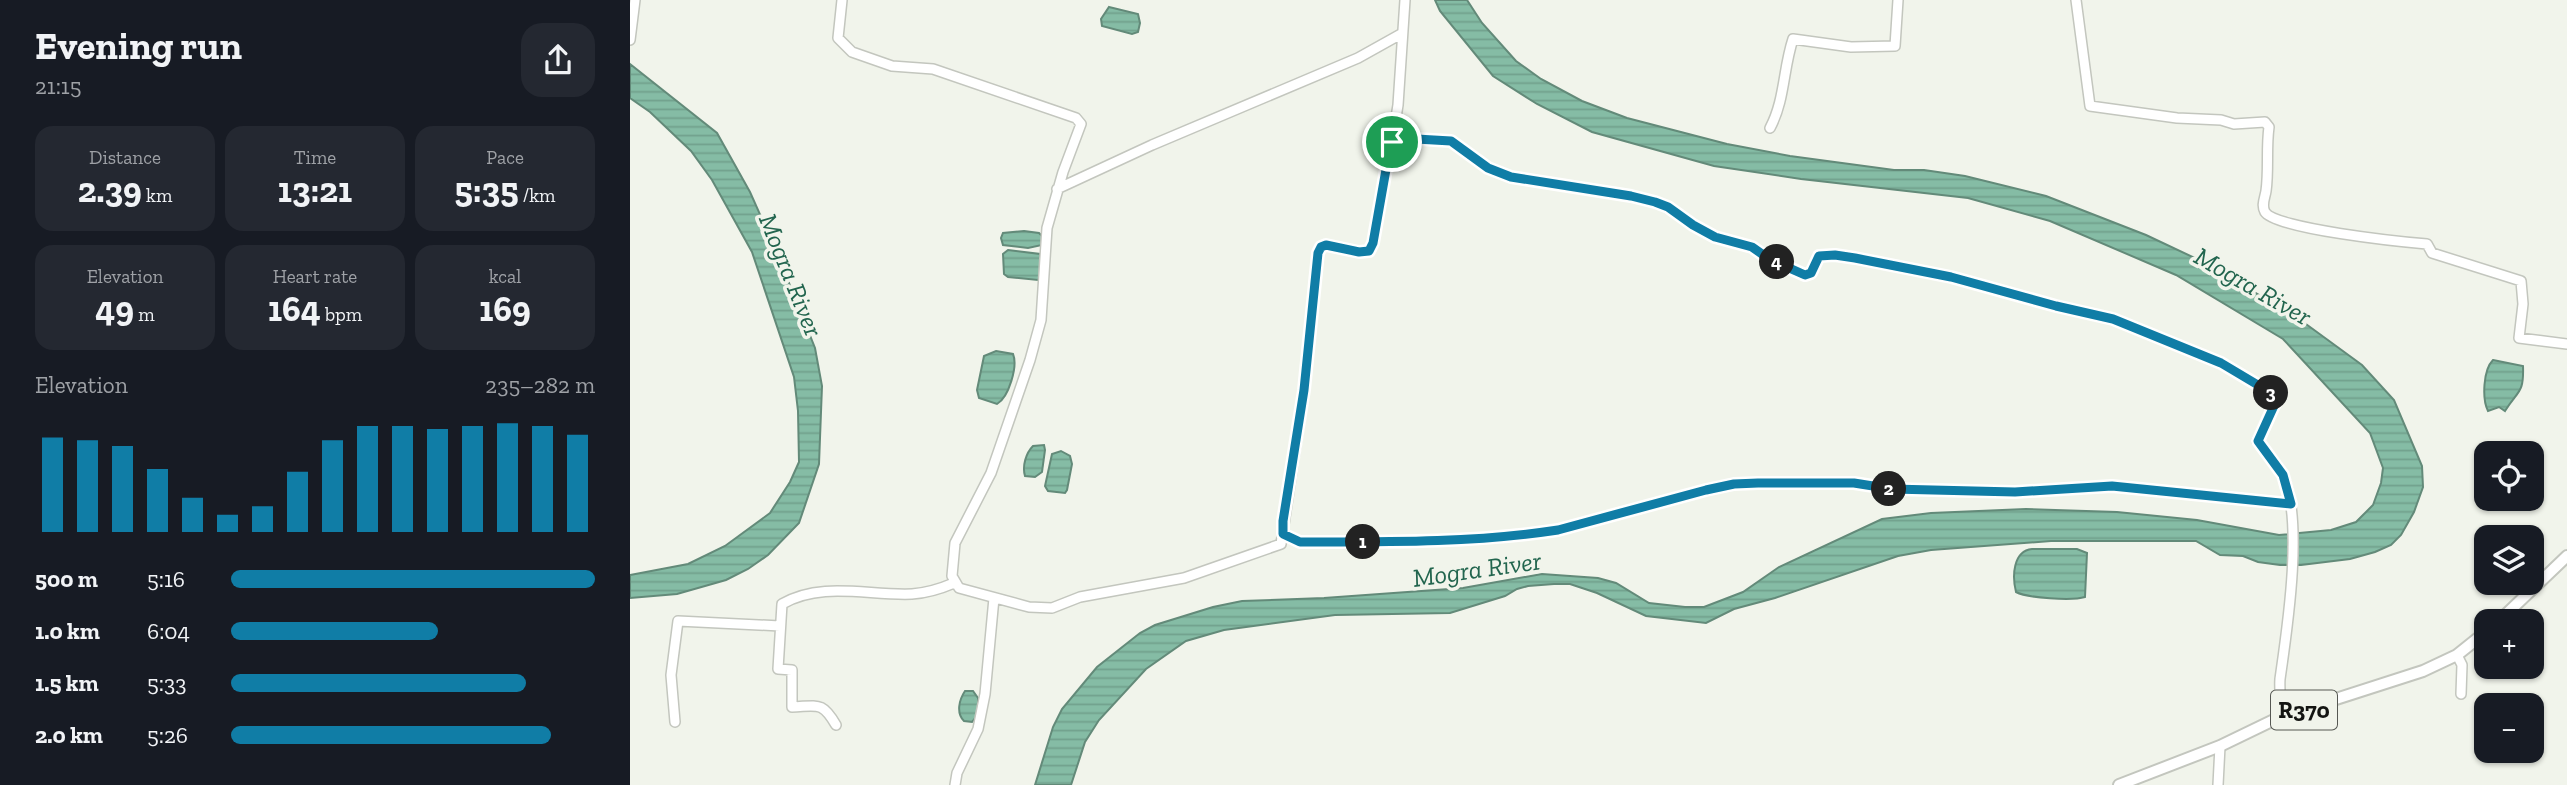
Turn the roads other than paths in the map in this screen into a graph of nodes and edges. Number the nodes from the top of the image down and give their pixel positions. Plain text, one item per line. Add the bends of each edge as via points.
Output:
1 (635, 0) edge
2 (842, 0) edge
3 (1405, 0) edge
4 (1898, 0) edge
5 (2076, 0) edge
6 (1401, 34) junction
7 (630, 40) edge
8 (1770, 128) dead end
9 (1392, 142) junction
10 (1057, 189) junction
11 (2567, 344) edge
12 (2291, 504) junction
13 (1283, 534) junction
14 (2567, 556) edge
15 (954, 583) junction
16 (994, 598) junction
17 (2512, 609) edge
18 (780, 626) junction
19 (2474, 641) edge
20 (2457, 655) junction
21 (2461, 694) dead end
22 (2280, 717) junction
23 (675, 722) dead end
24 (836, 725) dead end
25 (2220, 746) junction
26 (955, 785) edge
27 (2119, 785) edge
28 (2218, 785) edge

1 - 7 street
2 - 10 street via 838,38 852,52 892,66 933,69 1079,120
3 - 6 street
4 - 8 street via 1895,46 1850,47 1793,39 1781,101
5 - 11 street via 2090,106 2234,124 2266,122 2263,204 2270,217 2373,239 2427,244 2432,253 2521,281 2519,338
6 - 9 street
6 - 10 street via 1358,58
9 - 12 street via 1399,138 1451,141 1488,168 1511,177 1655,202 1715,237 1752,247 1805,275 1811,273 1819,256 1855,258 1951,277 2135,326 2221,363 2278,397 2258,441 2283,475
9 - 13 street via 1369,251 1326,245 1318,253
10 - 15 street via 1047,228 1041,320 991,473 955,542
12 - 13 street via 2112,486 2015,492 1758,483 1706,490 1534,533 1422,542 1300,542
12 - 22 street via 2289,624
13 - 16 street via 1281,544 1275,547 1184,578 1080,597 1052,608
14 - 17 main road
15 - 16 street
15 - 18 street via 908,594 809,592 782,604
16 - 26 street via 981,718
18 - 23 street via 678,621 671,675
18 - 24 street via 778,669 792,670 792,707 821,706
19 - 20 main road, R370
20 - 21 street via 2462,665
20 - 22 main road, R370 via 2423,671
22 - 25 main road, R370
25 - 27 main road, R370
25 - 28 street

